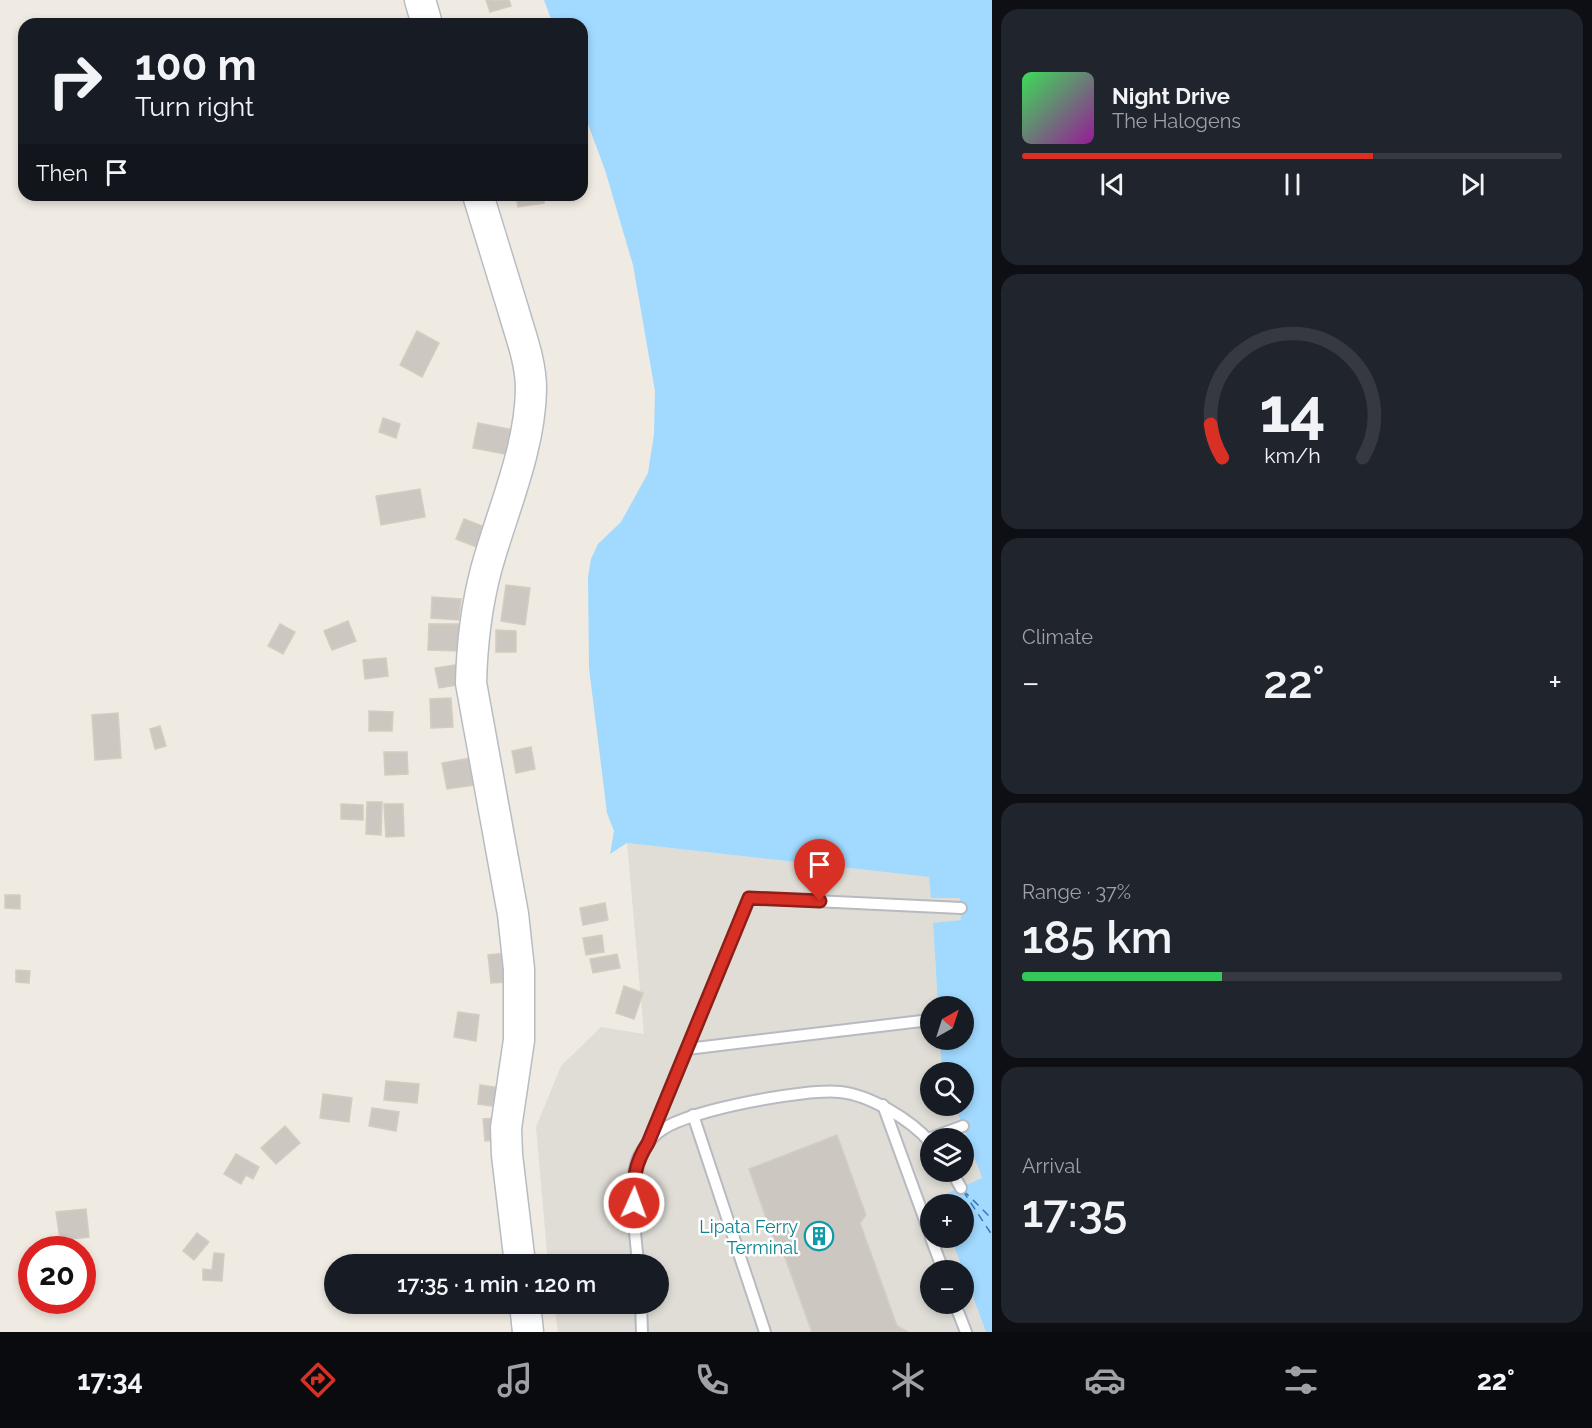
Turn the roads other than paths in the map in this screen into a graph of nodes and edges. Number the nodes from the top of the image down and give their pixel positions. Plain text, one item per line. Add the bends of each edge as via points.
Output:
1 (420, 0) edge
2 (425, 18) edge
3 (480, 201) edge
4 (961, 908) dead end
5 (920, 1021) edge
6 (687, 1049) junction
7 (883, 1105) junction
8 (693, 1115) junction
9 (963, 1126) dead end
10 (958, 1128) edge
11 (920, 1133) edge
12 (648, 1143) junction
13 (958, 1182) edge
14 (961, 1188) dead end
15 (920, 1206) edge
16 (519, 1254) edge
17 (638, 1254) edge
18 (526, 1314) edge
19 (641, 1314) edge
20 (959, 1314) edge
21 (528, 1332) edge
22 (642, 1332) edge
23 (765, 1332) edge
24 (966, 1332) edge

1 - 2 street
3 - 16 street via 527,358 531,387 521,452 477,610 471,683 513,914 519,969 519,1040 506,1128
4 - 6 lane via 749,898
5 - 6 lane
6 - 12 lane
7 - 8 lane via 841,1092 815,1092
7 - 11 lane
7 - 15 lane
8 - 12 lane via 662,1129
8 - 23 lane
9 - 10 lane
12 - 17 lane via 638,1158 634,1177
13 - 14 lane
18 - 21 street
19 - 22 lane
20 - 24 lane

